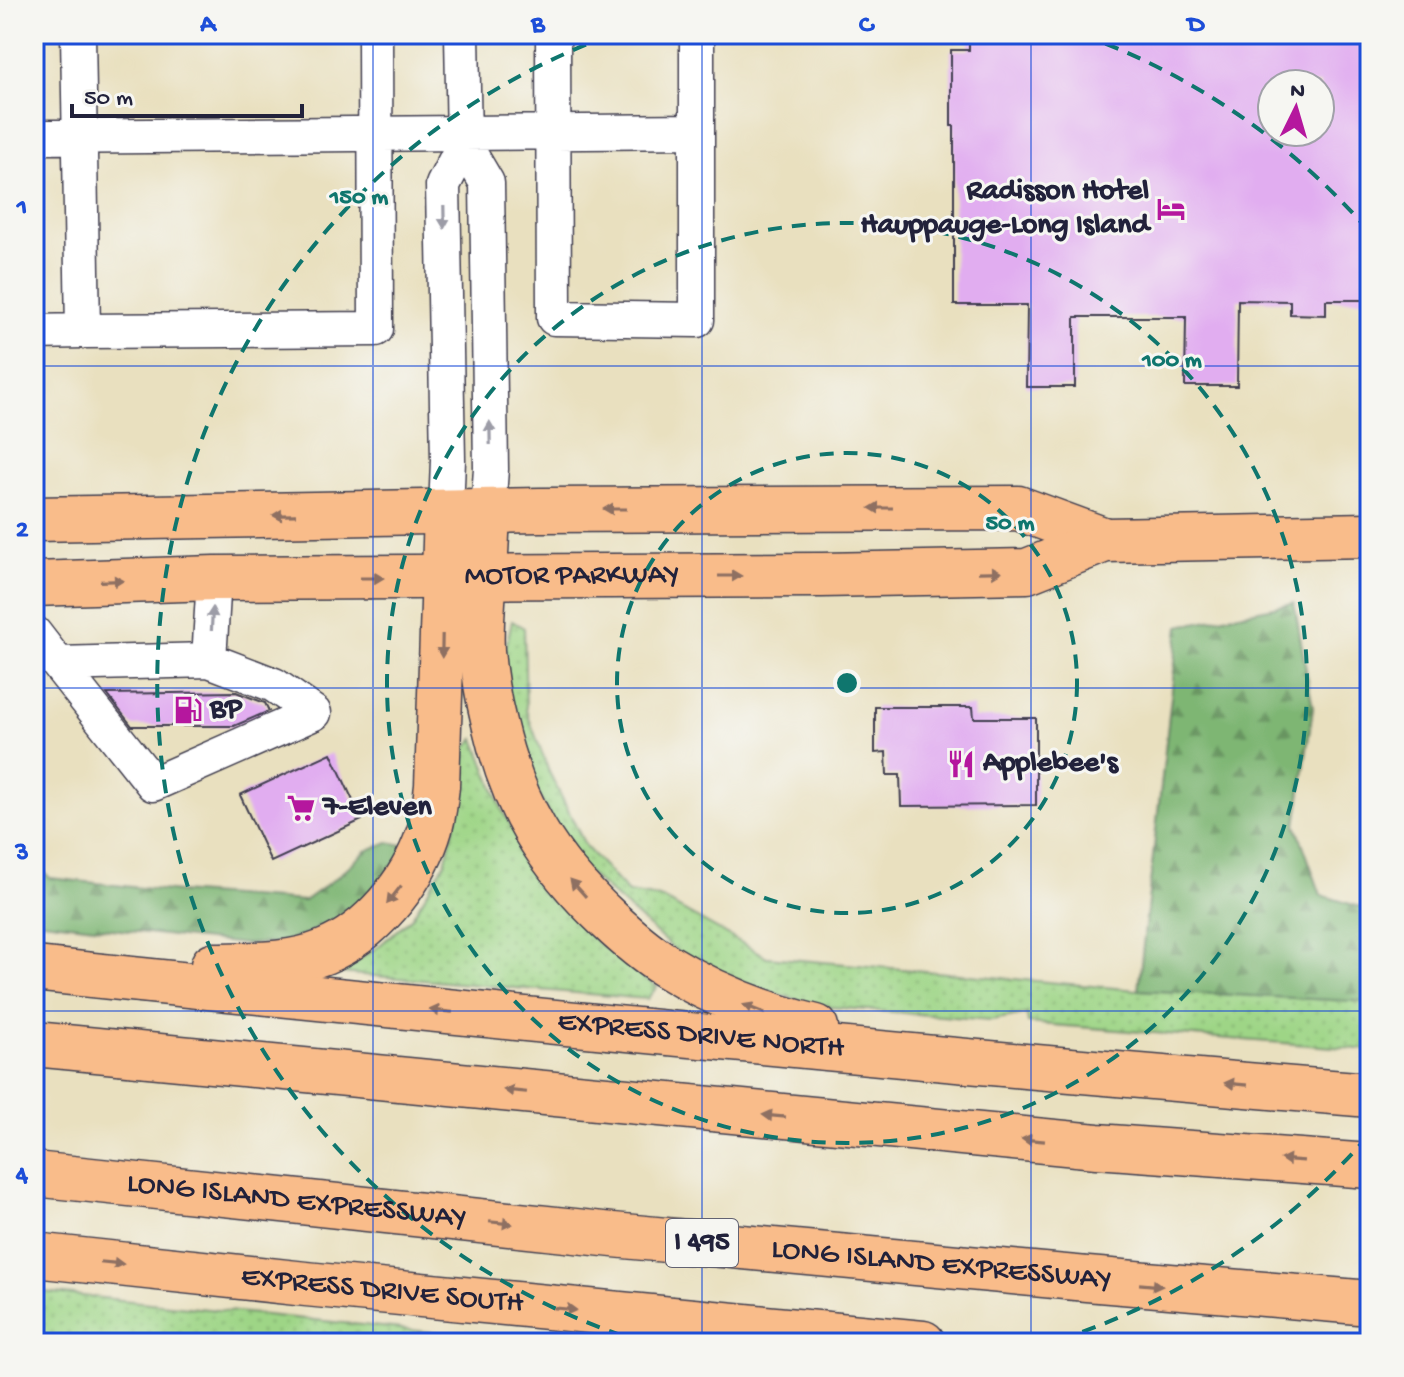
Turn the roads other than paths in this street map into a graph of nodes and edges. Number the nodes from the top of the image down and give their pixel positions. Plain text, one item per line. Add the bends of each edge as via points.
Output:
1 (78, 34) edge
2 (375, 34) edge
3 (462, 34) edge
4 (553, 34) edge
5 (697, 34) edge
6 (697, 131) junction
7 (554, 133) junction
8 (374, 134) junction
9 (34, 137) edge
10 (79, 137) junction
11 (463, 138) junction
12 (83, 331) junction
13 (34, 332) edge
14 (467, 511) junction
15 (34, 519) edge
16 (1370, 535) edge
17 (1105, 540) junction
18 (464, 577) junction
19 (214, 578) junction
20 (34, 584) edge
21 (34, 633) edge
22 (209, 660) junction
23 (58, 664) junction
24 (34, 969) edge
25 (34, 1044) edge
26 (937, 1058) junction
27 (1370, 1095) edge
28 (1370, 1166) edge
29 (34, 1174) edge
30 (34, 1255) edge
31 (1370, 1303) edge
32 (923, 1343) edge

1 - 10 lane
2 - 8 lane
3 - 11 lane
4 - 7 lane
5 - 6 lane
6 - 7 lane
6 - 7 lane via 697,320 554,318
7 - 11 lane
8 - 10 lane
8 - 11 lane
8 - 12 lane via 376,329
9 - 10 lane
10 - 12 lane
11 - 14 lane via 443,185 448,460
12 - 13 lane
14 -> 15 main road, MOTOR PARKWAY
17 -> 14 main road, MOTOR PARKWAY via 1018,508
14 - 18 main road
16 - 17 main road, MOTOR PARKWAY
18 -> 17 main road, MOTOR PARKWAY via 1027,571
19 -> 18 main road, MOTOR PARKWAY
18 -> 24 main road via 429,834 410,874 362,930 324,952 277,963
26 -> 18 main road via 776,1017 721,995 633,943 577,889 537,834 507,771 483,664 482,625
20 -> 19 main road, MOTOR PARKWAY
22 -> 19 lane
21 - 23 lane
22 - 23 lane
22 - 23 lane via 274,685 314,713 153,784
26 -> 24 main road, EXPRESS DRIVE NORTH
28 -> 25 main road via 1065,1143
27 -> 26 main road, EXPRESS DRIVE NORTH
29 -> 31 main road, LONG ISLAND EXPRESSWAY / I 495 via 613,1235
30 -> 32 main road, EXPRESS DRIVE SOUTH

